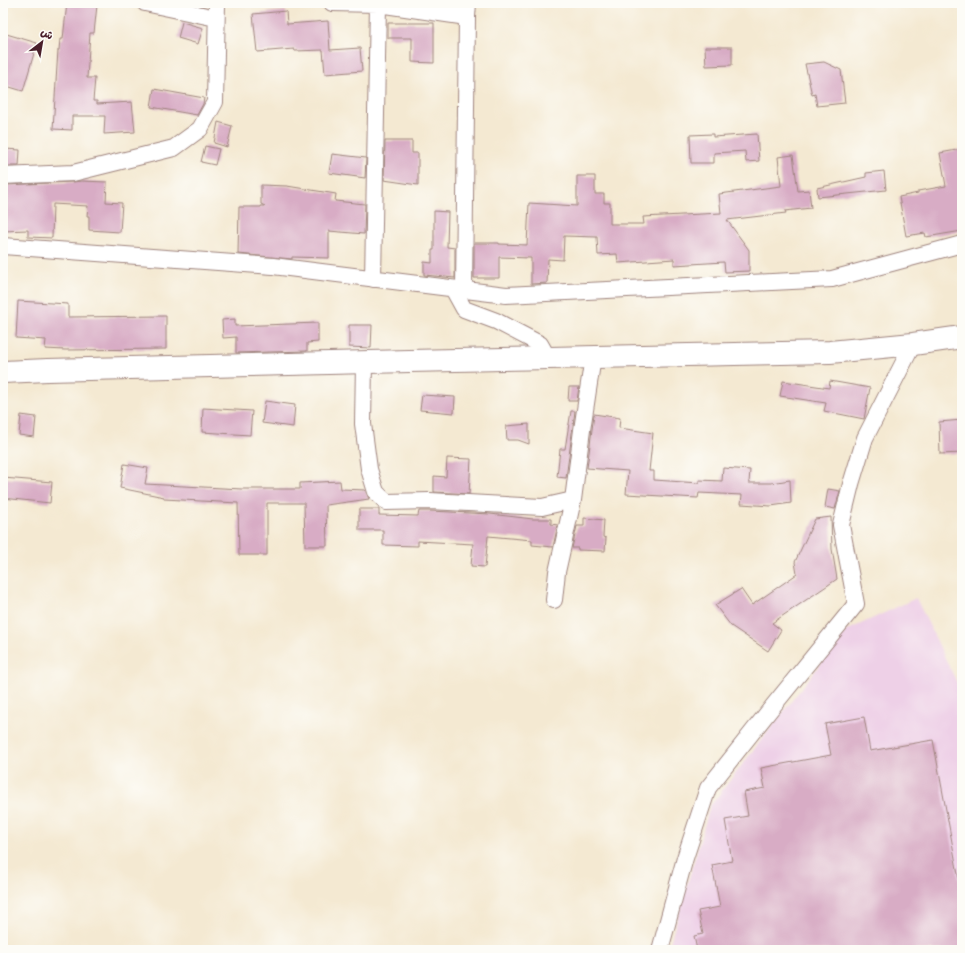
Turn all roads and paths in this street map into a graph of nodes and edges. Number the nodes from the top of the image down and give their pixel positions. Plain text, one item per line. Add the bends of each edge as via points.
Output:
1 (145, 3) edge
2 (332, 3) edge
3 (378, 4) junction
4 (217, 10) edge
5 (468, 10) edge
6 (3, 176) edge
7 (962, 244) edge
8 (3, 246) edge
9 (373, 279) junction
10 (459, 290) junction
11 (962, 337) edge
12 (913, 344) junction
13 (593, 357) junction
14 (548, 358) junction
15 (364, 362) junction
16 (3, 372) edge
17 (573, 500) junction
18 (554, 600) dead end
19 (660, 950) edge

1 - 4 street
2 - 3 street
3 - 5 street
3 - 9 street
4 - 6 street via 215,102 200,129 174,148 73,173
5 - 10 street
7 - 10 street via 832,279 506,296
8 - 9 street via 273,266
9 - 10 street
10 - 14 street via 464,309 540,344
11 - 12 main road
12 - 13 main road via 830,352
12 - 19 street via 865,438 841,525 856,604 708,788 685,858
13 - 14 main road
13 - 17 street
14 - 15 main road
15 - 16 main road
15 - 17 street via 362,424 369,469 376,492 386,502 430,501 542,507
17 - 18 street via 557,572

